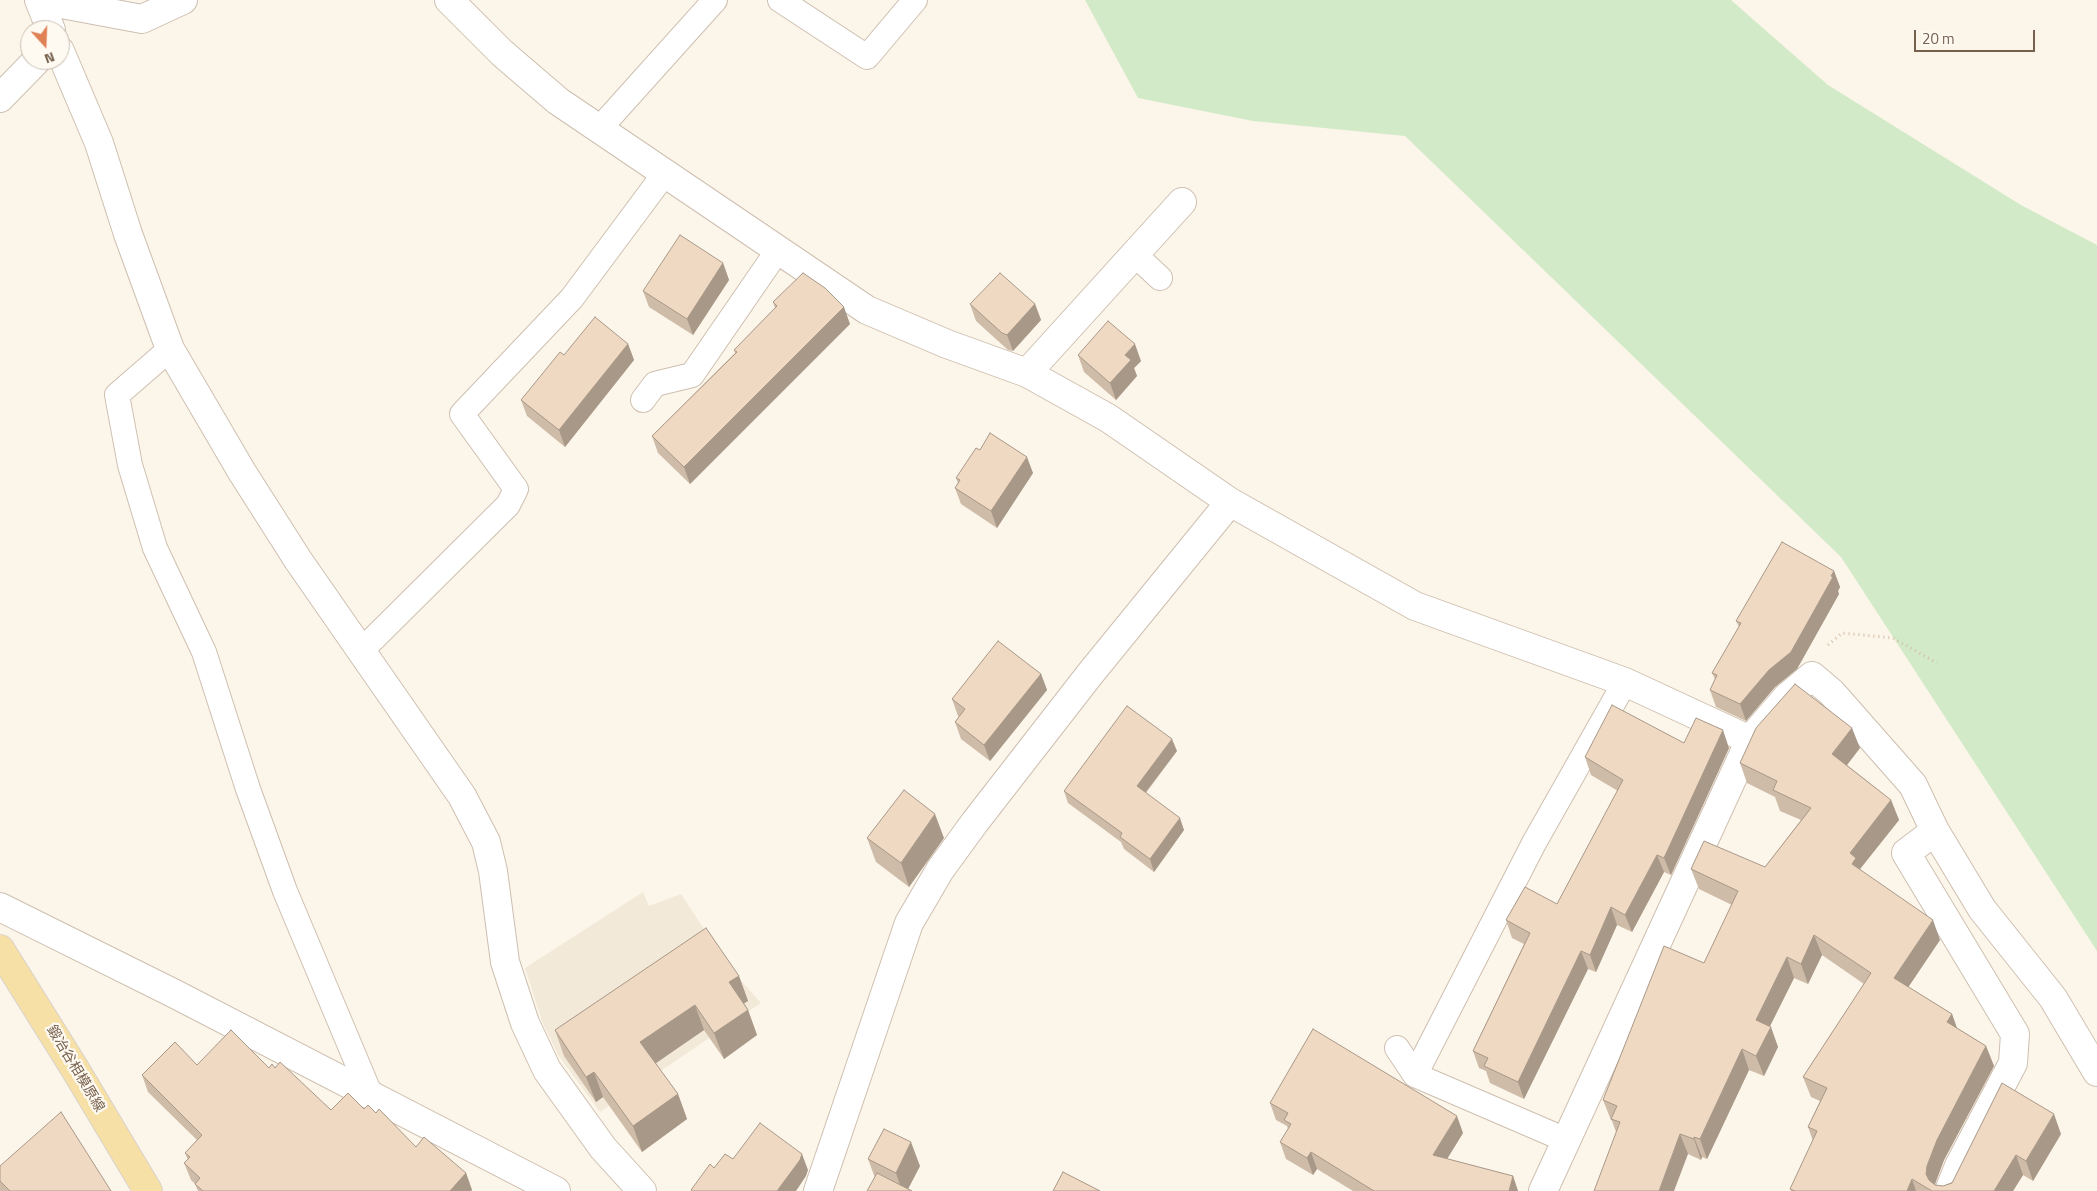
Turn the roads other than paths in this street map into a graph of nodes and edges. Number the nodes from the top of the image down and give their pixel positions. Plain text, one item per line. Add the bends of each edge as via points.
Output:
1 (40, 0) edge
2 (183, 0) edge
3 (449, 0) edge
4 (715, 0) edge
5 (780, 0) edge
6 (915, 0) edge
7 (47, 20) edge
8 (27, 70) edge
9 (68, 70) edge
10 (0, 98) edge
11 (600, 128) junction
12 (665, 173) junction
13 (1182, 202) dead end
14 (778, 250) junction
15 (1134, 254) junction
16 (1160, 278) dead end
17 (170, 349) junction
18 (1027, 373) junction
19 (643, 400) dead end
20 (1230, 502) junction
21 (362, 650) junction
22 (1625, 682) junction
23 (1750, 740) junction
24 (1935, 831) junction
25 (0, 907) edge
26 (0, 949) edge
27 (1397, 1048) dead end
28 (2097, 1072) edge
29 (1415, 1075) junction
30 (371, 1096) junction
31 (1566, 1140) junction
32 (148, 1191) edge
33 (556, 1191) edge
34 (642, 1191) edge
35 (818, 1191) edge
36 (1543, 1191) edge
37 (1948, 1191) edge

1 - 2 street via 142,19
1 - 7 street
3 - 11 street via 502,53 558,101
4 - 11 lane
5 - 6 lane via 867,57
8 - 10 street
9 - 17 street via 99,143
11 - 12 street
12 - 14 street
12 - 21 lane via 572,298 462,414 516,489 508,505
13 - 15 street
14 - 18 street via 867,310
14 - 19 lane via 692,375 655,384
15 - 16 lane
15 - 18 street
17 - 21 street via 298,560
17 - 30 lane via 117,395 130,465 155,548 204,652 285,891
18 - 20 street via 1108,418
20 - 22 street via 1415,606
20 - 35 street via 975,822 909,923
21 - 34 street via 462,796 486,842 493,870 505,962 525,1023 547,1070 603,1148
22 - 23 street
22 - 29 lane via 1534,842
23 - 24 street via 1787,697 1812,676 1832,693 1913,785
23 - 31 street
24 - 28 street via 1982,909 2053,998
24 - 37 street via 1906,853 2015,1034 2013,1063
25 - 30 street
26 - 32 main road, 鍛冶谷相模原線
27 - 29 lane
29 - 31 lane
30 - 33 street
31 - 36 street

